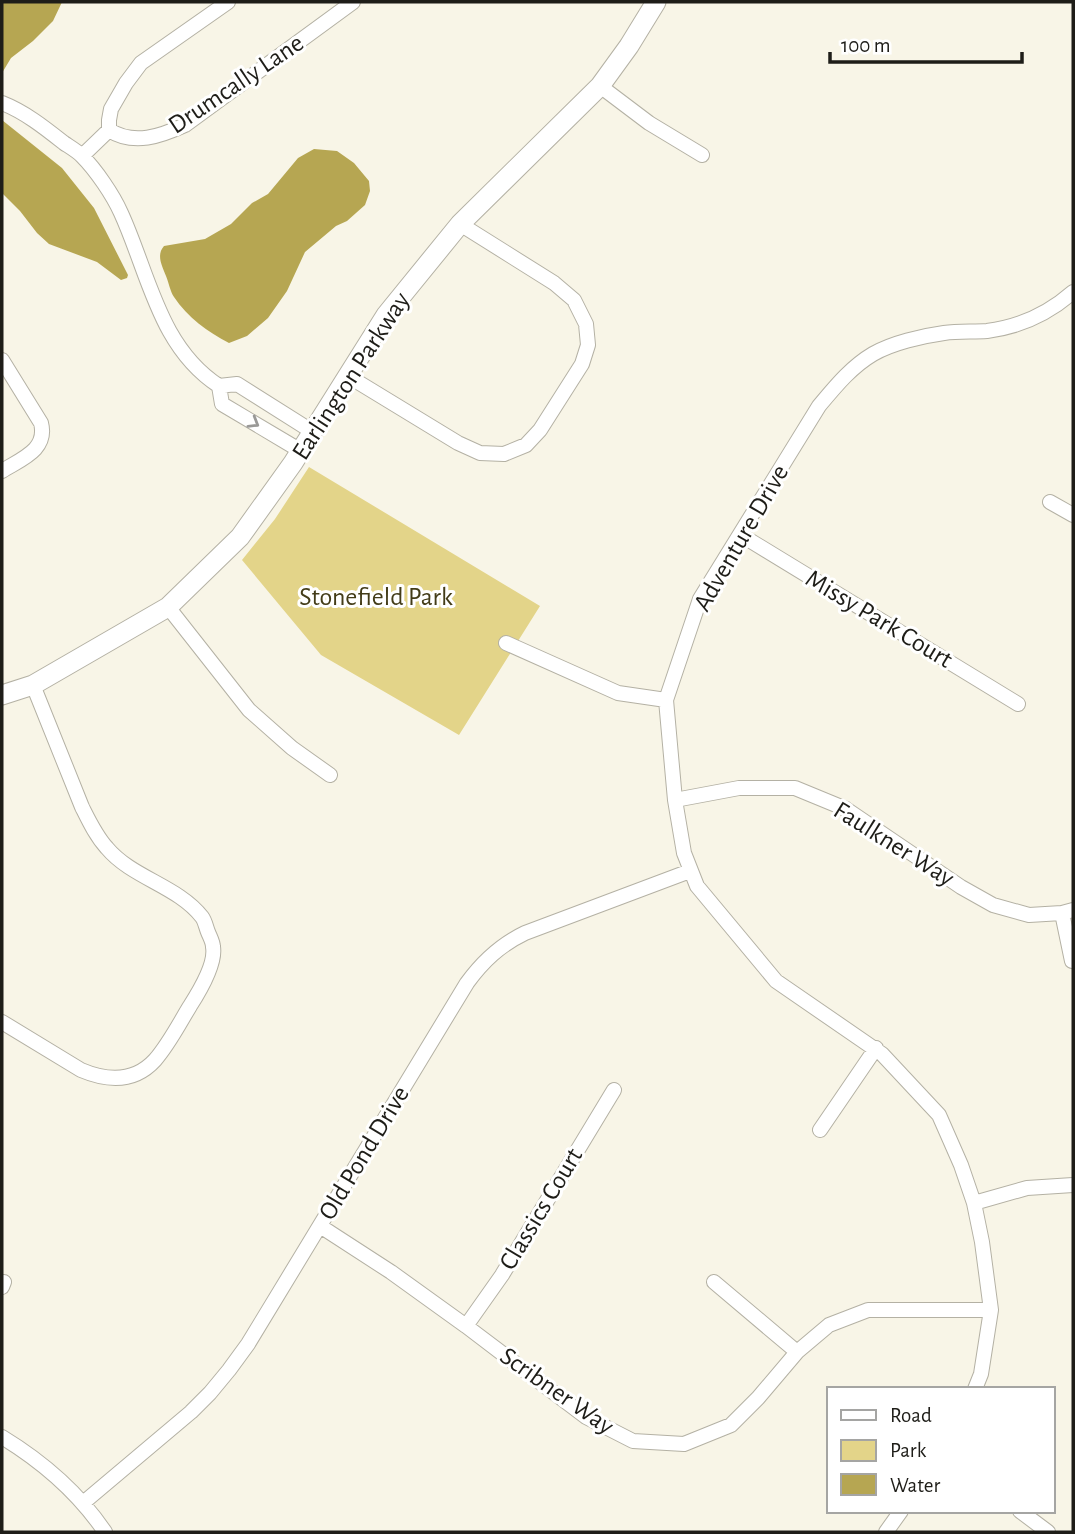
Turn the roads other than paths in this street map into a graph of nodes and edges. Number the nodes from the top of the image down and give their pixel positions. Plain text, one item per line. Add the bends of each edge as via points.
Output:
1 (228, 2) edge
2 (353, 2) edge
3 (656, 2) edge
4 (600, 86) junction
5 (2, 103) edge
6 (109, 130) junction
7 (82, 156) junction
8 (702, 156) dead end
9 (460, 224) junction
10 (1073, 292) edge
11 (2, 360) edge
12 (348, 376) junction
13 (219, 386) junction
14 (313, 432) junction
15 (301, 452) junction
16 (2, 471) edge
17 (1050, 502) dead end
18 (1073, 514) edge
19 (741, 535) junction
20 (168, 607) junction
21 (506, 643) dead end
22 (33, 685) junction
23 (2, 695) edge
24 (666, 700) junction
25 (1018, 704) dead end
26 (330, 775) dead end
27 (675, 800) junction
28 (690, 871) junction
29 (1068, 912) edge
30 (1072, 961) edge
31 (2, 1022) edge
32 (876, 1048) junction
33 (614, 1090) dead end
34 (820, 1130) dead end
35 (1073, 1185) edge
36 (974, 1203) junction
37 (320, 1226) junction
38 (714, 1282) dead end
39 (991, 1310) junction
40 (466, 1326) junction
41 (797, 1352) junction
42 (976, 1387) edge
43 (2, 1437) edge
44 (83, 1503) junction
45 (900, 1513) edge
46 (1023, 1513) edge
47 (105, 1532) edge
48 (886, 1532) edge
49 (1048, 1532) edge

1 - 6 street via 141,63 111,109
2 - 6 street, Drumcally Lane via 185,125 161,135 133,138
3 - 4 street, Earlington Parkway
4 - 8 street
4 - 9 street, Earlington Parkway
5 - 7 street
6 - 7 street
7 - 13 street via 121,213 170,333 185,356
9 - 12 street, Earlington Parkway via 386,315
9 - 12 street via 554,283 574,300 586,324 588,345 582,364 540,430 526,445 504,454 480,453
10 - 19 street, Adventure Drive via 1046,312 1016,325 943,333 896,344 853,368 819,406
11 - 16 street via 44,433 35,450
12 - 14 street, Earlington Parkway
13 - 14 street via 237,384
13 -> 15 street via 222,404
14 - 15 street, Earlington Parkway
15 - 20 street, Earlington Parkway via 240,537
17 - 18 street
19 - 24 street, Adventure Drive via 700,599
19 - 25 street, Missy Park Court
20 - 22 street, Earlington Parkway
20 - 26 street via 249,710
21 - 24 street via 618,693
22 - 23 street, Earlington Parkway
22 - 31 street via 82,807 107,849 203,918 214,949 206,981 162,1052 140,1073 125,1078 95,1076
24 - 27 street, Adventure Drive
27 - 28 street, Adventure Drive
27 - 29 street, Faulkner Way via 739,788 795,788 846,809 993,905 1029,915
28 - 32 street, Adventure Drive via 697,886 776,981
28 - 37 street, Old Pond Drive via 525,933 493,953 467,983
29 - 30 street, Faulkner Way
32 - 34 street
32 - 36 street, Adventure Drive via 939,1115
33 - 40 street, Classics Court
35 - 36 street via 1027,1188
36 - 39 street, Adventure Drive
37 - 40 street, Scribner Way
37 - 44 street, Old Pond Drive via 248,1344 216,1385 191,1412
38 - 41 street
39 - 41 street, Scribner Way via 868,1310 829,1325
39 - 42 street, Adventure Drive
40 - 41 street, Scribner Way via 586,1418 633,1441 684,1444 732,1425
43 - 44 street via 30,1454
44 - 47 street
45 - 48 street
46 - 49 street

